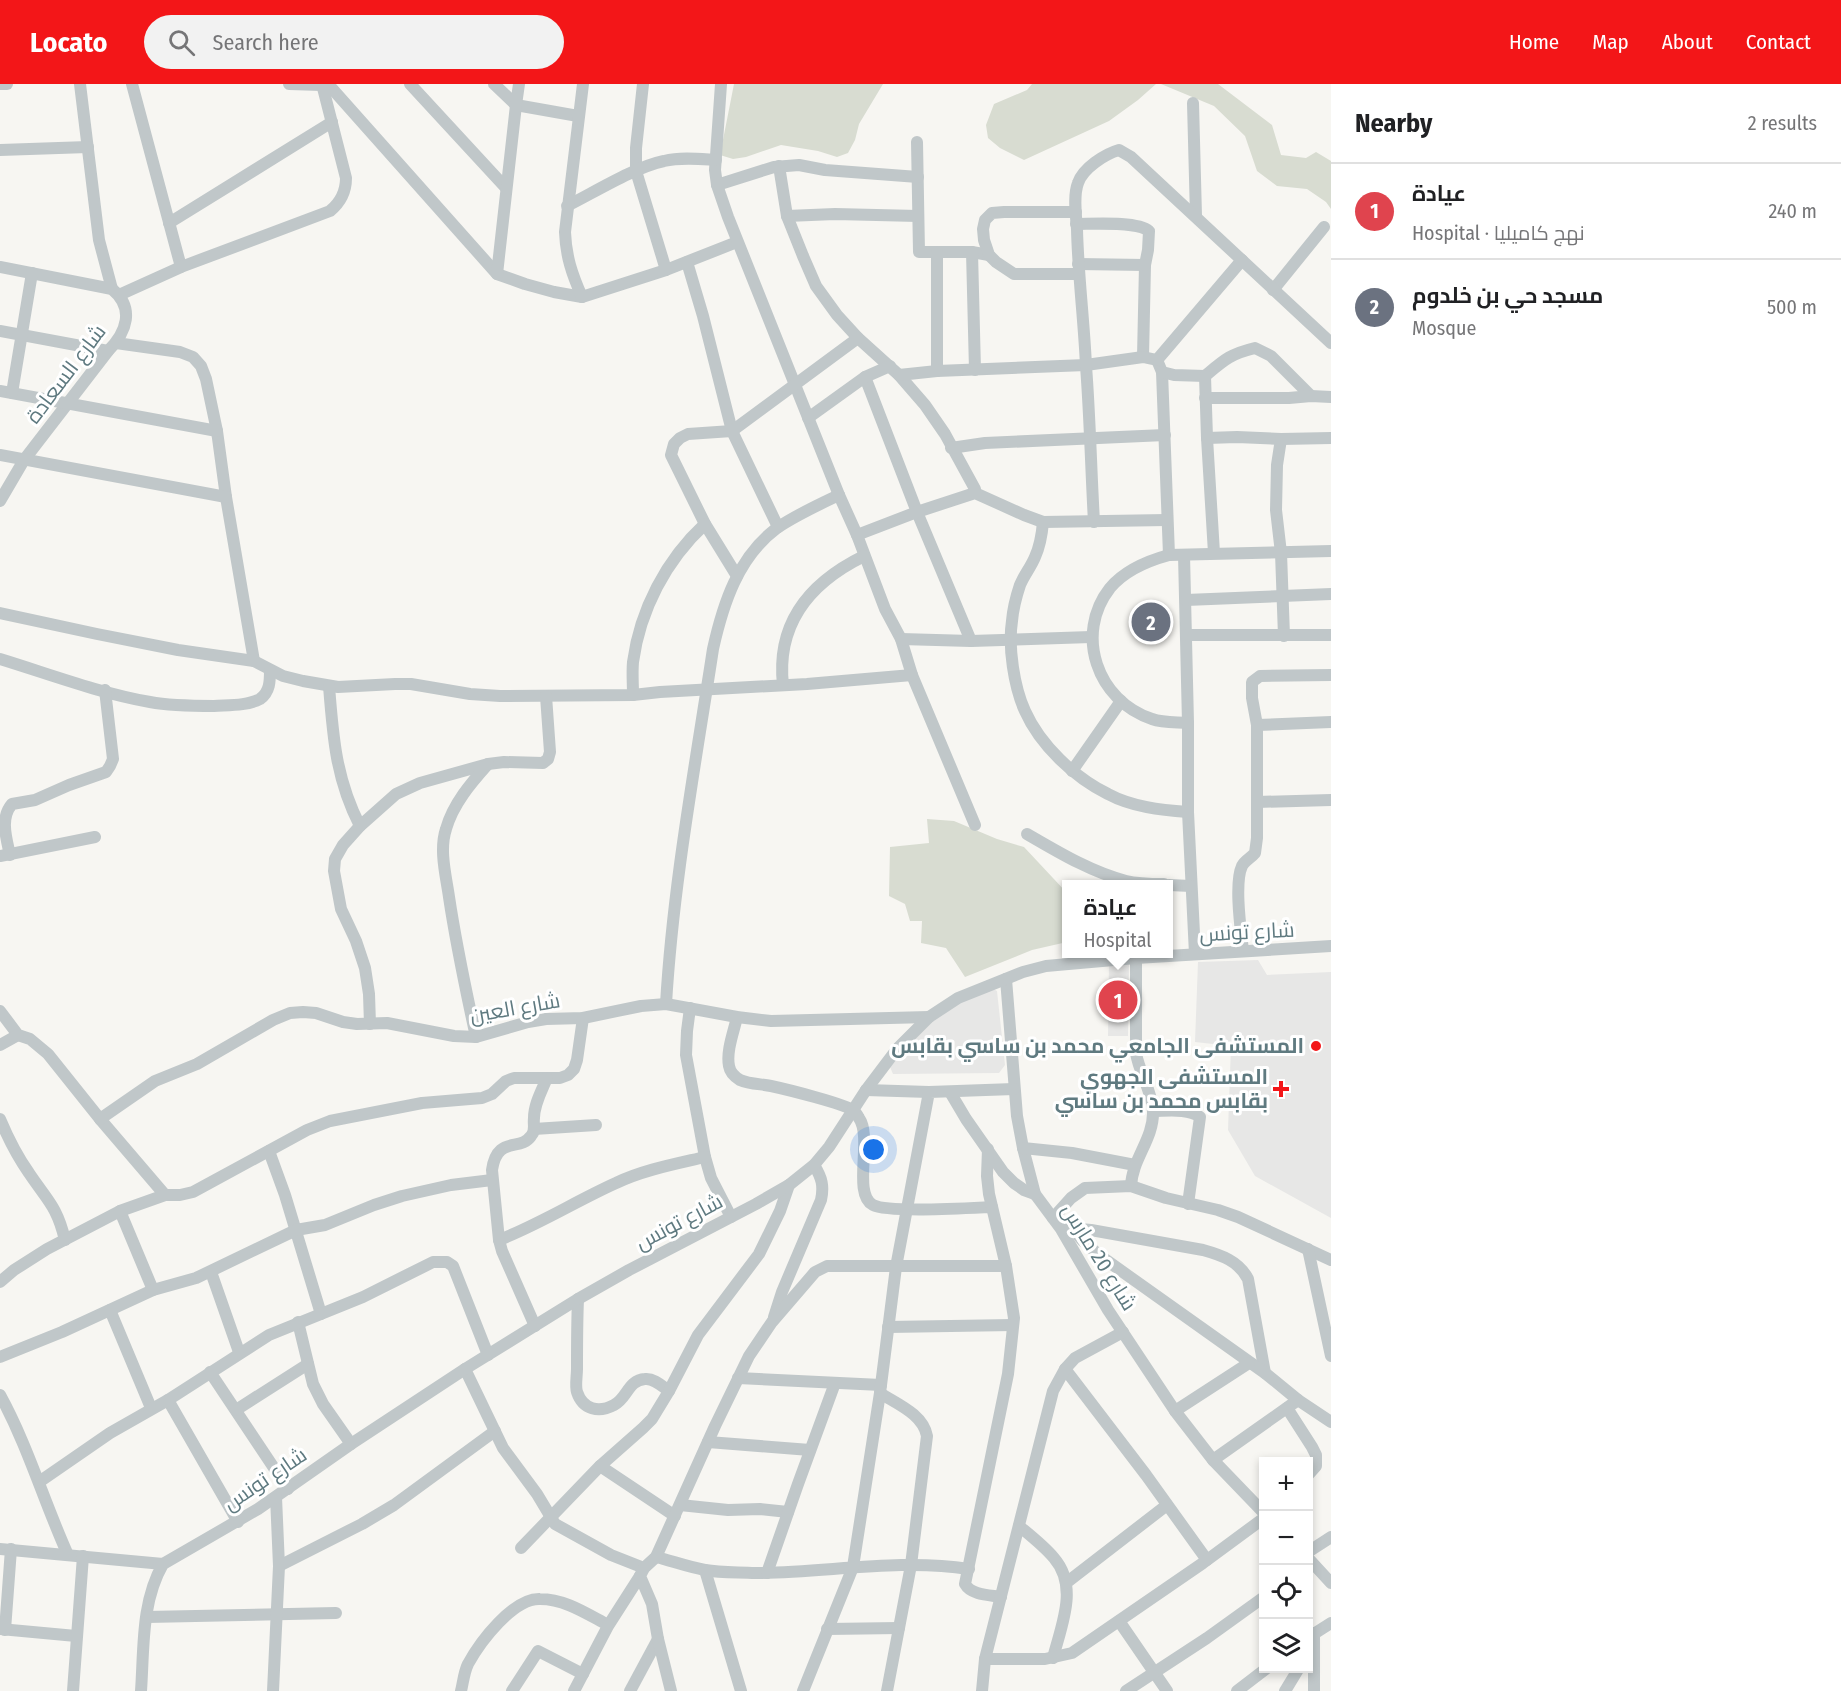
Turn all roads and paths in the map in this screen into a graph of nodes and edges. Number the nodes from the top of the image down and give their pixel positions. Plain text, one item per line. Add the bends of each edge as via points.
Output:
1 (0, 84) edge
2 (7, 84) edge
3 (80, 84) edge
4 (132, 84) edge
5 (289, 84) edge
6 (324, 84) edge
7 (410, 84) edge
8 (494, 84) edge
9 (519, 84) edge
10 (583, 84) edge
11 (643, 84) edge
12 (721, 84) edge
13 (1193, 103) dead end
14 (516, 105) junction
15 (578, 116) junction
16 (332, 122) junction
17 (917, 142) dead end
18 (88, 147) junction
19 (0, 150) edge
20 (716, 160) junction
21 (779, 166) junction
22 (636, 171) junction
23 (918, 177) junction
24 (717, 185) junction
25 (506, 188) junction
26 (567, 206) junction
27 (787, 216) junction
28 (918, 216) junction
29 (1196, 216) junction
30 (1076, 218) junction
31 (169, 223) junction
32 (1324, 227) dead end
33 (736, 242) junction
34 (937, 252) junction
35 (972, 252) junction
36 (989, 255) junction
37 (1242, 260) junction
38 (687, 262) junction
39 (1145, 265) junction
40 (0, 267) edge
41 (181, 267) junction
42 (1078, 269) junction
43 (666, 270) junction
44 (32, 273) junction
45 (497, 274) junction
46 (1273, 290) junction
47 (116, 292) junction
48 (582, 297) junction
49 (0, 331) edge
50 (21, 334) junction
51 (858, 338) junction
52 (1331, 343) edge
53 (112, 347) junction
54 (1143, 357) junction
55 (1086, 365) junction
56 (1160, 366) junction
57 (895, 370) junction
58 (975, 370) junction
59 (937, 371) junction
60 (1205, 376) junction
61 (865, 377) junction
62 (794, 384) junction
63 (6, 392) edge
64 (1311, 396) junction
65 (1205, 398) junction
66 (1331, 398) edge
67 (69, 403) junction
68 (808, 418) junction
69 (217, 431) junction
70 (732, 431) junction
71 (1165, 435) junction
72 (1090, 438) junction
73 (1207, 438) junction
74 (1331, 438) edge
75 (1281, 439) junction
76 (951, 448) junction
77 (0, 455) edge
78 (24, 460) junction
79 (975, 493) junction
80 (839, 495) junction
81 (226, 497) junction
82 (0, 501) edge
83 (917, 512) junction
84 (1167, 520) junction
85 (1043, 522) junction
86 (1094, 522) junction
87 (705, 524) junction
88 (778, 527) junction
89 (857, 535) junction
90 (1331, 551) edge
91 (1214, 553) junction
92 (1281, 553) junction
93 (1169, 555) junction
94 (1184, 555) junction
95 (864, 556) junction
96 (737, 576) junction
97 (1331, 594) edge
98 (1282, 595) junction
99 (1186, 600) junction
100 (0, 613) edge
101 (1186, 635) junction
102 (1331, 635) edge
103 (1284, 636) junction
104 (1091, 637) junction
105 (901, 639) junction
106 (1011, 639) junction
107 (971, 641) junction
108 (0, 659) edge
109 (254, 661) junction
110 (270, 670) junction
111 (912, 675) junction
112 (1331, 675) edge
113 (783, 685) junction
114 (329, 686) junction
115 (707, 689) junction
116 (105, 690) junction
117 (633, 695) junction
118 (546, 696) junction
119 (1121, 701) junction
120 (1331, 722) edge
121 (1188, 723) junction
122 (1257, 725) junction
123 (488, 764) junction
124 (1072, 771) junction
125 (1331, 800) edge
126 (1257, 802) junction
127 (1188, 812) junction
128 (975, 825) dead end
129 (360, 826) junction
130 (1027, 834) dead end
131 (95, 837) dead end
132 (5, 856) edge
133 (1123, 880) edge
134 (1173, 885) edge
135 (1191, 886) junction
136 (1331, 946) edge
137 (1243, 951) junction
138 (1195, 954) junction
139 (1173, 955) edge
140 (1136, 958) joint
141 (1006, 979) junction
142 (666, 1004) junction
143 (690, 1008) junction
144 (0, 1011) edge
145 (736, 1017) junction
146 (929, 1017) junction
147 (583, 1018) junction
148 (370, 1024) junction
149 (18, 1035) junction
150 (476, 1037) junction
151 (0, 1046) edge
152 (547, 1078) junction
153 (1014, 1089) junction
154 (866, 1090) junction
155 (929, 1092) junction
156 (950, 1092) junction
157 (853, 1110) junction
158 (1153, 1111) junction
159 (0, 1119) edge
160 (100, 1119) junction
161 (596, 1125) dead end
162 (534, 1129) junction
163 (988, 1149) junction
164 (1023, 1149) junction
165 (269, 1152) junction
166 (705, 1157) junction
167 (1135, 1164) junction
168 (814, 1165) junction
169 (492, 1180) junction
170 (789, 1185) junction
171 (1131, 1186) junction
172 (1035, 1194) junction
173 (165, 1195) junction
174 (1188, 1204) junction
175 (992, 1207) junction
176 (907, 1209) junction
177 (120, 1211) junction
178 (731, 1217) junction
179 (1053, 1218) junction
180 (1067, 1228) junction
181 (296, 1230) junction
182 (65, 1240) junction
183 (499, 1240) junction
184 (1308, 1249) junction
185 (1331, 1260) edge
186 (1006, 1266) junction
187 (896, 1267) junction
188 (211, 1272) junction
189 (0, 1282) edge
190 (153, 1290) junction
191 (578, 1299) junction
192 (110, 1310) junction
193 (321, 1314) junction
194 (298, 1322) junction
195 (772, 1322) junction
196 (1013, 1325) junction
197 (535, 1326) junction
198 (888, 1327) junction
199 (1123, 1332) junction
200 (239, 1352) junction
201 (488, 1355) junction
202 (1331, 1356) edge
203 (0, 1357) edge
204 (1249, 1363) junction
205 (308, 1364) junction
206 (465, 1369) junction
207 (1065, 1369) junction
208 (210, 1372) junction
209 (1264, 1373) junction
210 (738, 1378) junction
211 (836, 1383) junction
212 (880, 1389) junction
213 (669, 1391) junction
214 (0, 1395) edge
215 (168, 1400) junction
216 (1298, 1400) junction
217 (151, 1408) junction
218 (1287, 1408) junction
219 (236, 1410) junction
220 (1174, 1411) junction
221 (1331, 1422) edge
222 (495, 1431) junction
223 (708, 1442) junction
224 (351, 1444) junction
225 (810, 1450) junction
226 (1213, 1460) junction
227 (600, 1466) junction
228 (1313, 1469) edge
229 (39, 1482) junction
230 (288, 1489) junction
231 (276, 1497) junction
232 (1167, 1505) junction
233 (678, 1510) junction
234 (1262, 1511) edge
235 (788, 1512) junction
236 (1259, 1515) edge
237 (551, 1519) junction
238 (238, 1522) junction
239 (1019, 1526) junction
240 (1331, 1537) edge
241 (521, 1548) dead end
242 (5, 1549) edge
243 (1313, 1554) edge
244 (68, 1555) junction
245 (83, 1556) junction
246 (656, 1557) junction
247 (1207, 1560) junction
248 (1313, 1563) edge
249 (163, 1564) junction
250 (911, 1565) junction
251 (279, 1566) junction
252 (854, 1567) junction
253 (969, 1569) junction
254 (705, 1570) junction
255 (642, 1572) junction
256 (767, 1573) junction
257 (1066, 1583) junction
258 (1331, 1583) edge
259 (1001, 1597) junction
260 (1259, 1600) edge
261 (336, 1613) dead end
262 (276, 1614) junction
263 (147, 1617) junction
264 (1119, 1621) junction
265 (1331, 1623) edge
266 (608, 1625) junction
267 (899, 1628) junction
268 (827, 1629) junction
269 (2, 1630) edge
270 (76, 1636) junction
271 (658, 1639) junction
272 (1313, 1641) edge
273 (1053, 1658) junction
274 (985, 1659) junction
275 (1155, 1672) junction
276 (1260, 1673) edge
277 (1296, 1673) edge
278 (1313, 1673) edge
279 (583, 1674) junction
280 (72, 1691) edge
281 (141, 1691) edge
282 (273, 1691) edge
283 (461, 1691) edge
284 (512, 1691) edge
285 (574, 1691) edge
286 (630, 1691) edge
287 (671, 1691) edge
288 (741, 1691) edge
289 (803, 1691) edge
290 (886, 1691) edge
291 (982, 1691) edge
292 (1126, 1691) edge
293 (1167, 1691) edge
294 (1237, 1691) edge
295 (1285, 1691) edge
296 (1314, 1691) edge

1 - 2 street
3 - 18 street, شارع السعادة
4 - 31 street
5 - 6 street
6 - 16 street
6 - 45 street
7 - 25 street
8 - 14 street
9 - 14 street
10 - 15 street
11 - 22 street
12 - 20 street
13 - 29 street
14 - 15 street
14 - 25 street
15 - 26 street
16 - 31 street
16 - 41 street via 346,178 338,205
17 - 23 street
18 - 19 street
18 - 47 street, شارع السعادة via 99,240
20 - 22 street via 665,161
20 - 24 street
21 - 23 street
21 - 24 street
21 - 27 street
22 - 26 street
22 - 43 street
23 - 28 street
24 - 33 street
25 - 45 street
26 - 48 street via 566,251
27 - 28 street
27 - 51 street via 816,286
28 - 34 street via 919,252
29 - 30 street via 1119,150 1081,175 1076,186
29 - 37 street
30 - 36 street via 992,213 983,229
30 - 39 street via 1144,227 1149,231
30 - 42 street
31 - 41 street
32 - 46 street
33 - 38 street
33 - 62 street
34 - 35 street
34 - 59 street
35 - 36 street
35 - 58 street
36 - 42 street via 1014,274
37 - 46 street
37 - 56 street
38 - 43 street
38 - 70 street
39 - 42 street
39 - 54 street
40 - 44 street
41 - 47 street
42 - 55 street
43 - 48 street
44 - 47 street
44 - 50 street
45 - 48 street
46 - 52 street
47 - 53 street, شارع السعادة via 126,307 126,321
49 - 50 street
50 - 53 street
50 - 63 street
51 - 57 street
51 - 62 street
53 - 67 street, شارع السعادة
53 - 69 street via 180,352 193,357 206,380
54 - 55 street
54 - 56 street
55 - 58 street
55 - 72 street
56 - 60 street via 1174,375
56 - 71 street
57 - 59 street
57 - 61 street
57 - 76 street via 925,405
58 - 59 street
60 - 64 street via 1227,357 1255,348 1271,356
60 - 65 street
61 - 68 street
61 - 83 street
62 - 68 street
62 - 70 street
63 - 67 street
64 - 65 street
64 - 66 street
65 - 73 street
67 - 69 street
67 - 78 street, شارع السعادة
68 - 80 street
69 - 81 street
70 - 87 street via 688,434 674,444 671,455
70 - 88 street
71 - 72 street
71 - 84 street
72 - 76 street
72 - 86 street
73 - 75 street
73 - 91 street
74 - 75 street
75 - 92 street via 1276,510
76 - 79 street
77 - 78 street
78 - 81 street
78 - 82 street, شارع السعادة
79 - 83 street
79 - 85 street
80 - 88 street
80 - 89 street
81 - 109 street
83 - 89 street
83 - 107 street
84 - 86 street
84 - 93 street
85 - 86 street
85 - 106 street via 1035,558 1015,600
87 - 96 street
87 - 117 street via 674,558 644,615 633,663
88 - 96 street via 753,550
89 - 95 street
90 - 92 street
91 - 92 street
91 - 94 street
92 - 98 street
93 - 94 street
93 - 104 street via 1131,570 1109,589 1099,606
94 - 99 street
95 - 105 street
95 - 113 street via 826,578 802,606 785,642
96 - 115 street via 719,620
97 - 98 street
98 - 99 street
98 - 103 street
99 - 101 street
100 - 109 street via 178,650
101 - 103 street
101 - 121 street
102 - 103 street
104 - 106 street
104 - 119 street via 1102,679
105 - 107 street
105 - 111 street
106 - 107 street
106 - 124 street via 1024,710 1034,728
108 - 116 street
109 - 110 street
110 - 114 street
110 - 116 street via 266,693 248,703 151,702
111 - 113 street
111 - 128 street
112 - 122 street via 1255,679 1251,691
113 - 115 street
114 - 118 street via 411,684 470,694
114 - 129 street via 340,774
115 - 117 street
115 - 142 street via 681,865
116 - 132 street via 113,759 110,766 102,774 35,800 12,804 3,814
117 - 118 street
118 - 123 street via 548,759 537,764
119 - 121 street via 1154,720
119 - 124 street
120 - 122 street
121 - 127 street
122 - 126 street
123 - 129 street via 420,783 396,794
123 - 150 street via 455,807 445,830 444,853 458,953
124 - 127 street via 1126,802
125 - 126 street
126 - 137 street via 1255,853 1240,873
127 - 135 street
129 - 148 street via 334,859 334,871 341,909 365,968
130 - 133 street via 1069,858
131 - 132 street
134 - 135 street
135 - 138 street
136 - 137 street, شارع تونس
137 - 138 street, شارع تونس
138 - 139 street, شارع تونس
140 - 141 street, شارع تونس via 1046,966
140 - 158 street via 1137,1064 1149,1088
141 - 146 street, شارع تونس via 958,998
141 - 153 street, شارع 20 مارس
142 - 143 street, شارع العين
142 - 147 street, شارع العين
143 - 145 street, شارع العين
143 - 166 street via 686,1055
144 - 149 street
145 - 146 street, شارع العين via 771,1021
145 - 157 street via 729,1065 736,1077
146 - 154 street, شارع تونس via 897,1049
147 - 150 street, شارع العين via 528,1022
147 - 152 street via 574,1069 560,1078
148 - 150 street, شارع العين via 387,1023
148 - 160 street, شارع العين via 343,1022 316,1013 290,1013 256,1028 197,1064 155,1081
149 - 151 street
149 - 160 street via 30,1039 48,1054
152 - 162 street via 535,1109
152 - 165 street via 514,1078 482,1098 422,1103 330,1121
153 - 156 street
153 - 164 street, شارع 20 مارس
154 - 155 street
154 - 157 street, شارع تونس
155 - 156 street
155 - 176 street
156 - 163 street
157 - 168 street, شارع تونس
157 - 176 street via 863,1124 867,1199 878,1207
158 - 167 street via 1147,1142
158 - 174 street via 1189,1112 1200,1117
159 - 182 street via 23,1164 56,1211
160 - 173 street
161 - 162 street
162 - 169 street via 530,1139 499,1151 493,1162
163 - 172 street via 1014,1184
163 - 175 street
164 - 167 street
164 - 172 street, شارع 20 مارس
165 - 173 street via 193,1192
165 - 181 street
166 - 178 street
166 - 183 street via 617,1182
167 - 171 street
168 - 170 street, شارع تونس
168 - 195 street via 824,1189
169 - 181 street via 402,1196 325,1225
169 - 183 street
170 - 178 street, شارع تونس
170 - 213 street via 759,1254 704,1327
171 - 174 street
171 - 179 street via 1085,1188
172 - 179 street, شارع 20 مارس
173 - 177 street
174 - 184 street via 1238,1217
175 - 176 street
175 - 186 street
176 - 187 street
177 - 182 street
177 - 190 street
178 - 191 street, شارع تونس
179 - 180 street, شارع 20 مارس
180 - 199 street, شارع 20 مارس via 1088,1278
180 - 204 street
180 - 209 street via 1203,1250 1244,1270
181 - 188 street
181 - 193 street
182 - 189 street
183 - 197 street
184 - 185 street
184 - 202 street
186 - 187 street
186 - 196 street
187 - 195 street via 820,1268
187 - 198 street
188 - 190 street
188 - 200 street
190 - 192 street
191 - 197 street, شارع تونس
191 - 213 street via 577,1392 585,1405 593,1410 611,1407 628,1388 644,1379
192 - 203 street
192 - 217 street
193 - 194 street
193 - 201 street via 433,1262 447,1262 457,1275
194 - 200 street
194 - 205 street
195 - 210 street
196 - 198 street
196 - 253 street via 1008,1374
197 - 201 street, شارع تونس
198 - 212 street
199 - 207 street via 1075,1358
199 - 220 street, شارع 20 مارس
200 - 208 street
201 - 206 street, شارع تونس
204 - 209 street
204 - 220 street
205 - 219 street
205 - 224 street via 323,1404
206 - 222 street
206 - 224 street, شارع تونس
207 - 232 street
207 - 239 street via 1053,1391
208 - 215 street
208 - 219 street
209 - 216 street
210 - 211 street
210 - 223 street
211 - 212 street
211 - 225 street
212 - 250 street via 926,1428
212 - 252 street
213 - 227 street via 644,1428
214 - 229 street via 21,1434
215 - 217 street
215 - 238 street
216 - 218 street
216 - 221 street
217 - 229 street
218 - 226 street
218 - 228 street via 1316,1455
219 - 230 street
220 - 226 street, شارع 20 مارس
222 - 237 street
222 - 251 street via 394,1505
223 - 225 street
223 - 233 street
224 - 230 street, شارع تونس
225 - 235 street
226 - 234 street, شارع 20 مارس
227 - 233 street
227 - 237 street
229 - 244 street
230 - 231 street, شارع تونس
231 - 238 street, شارع تونس
231 - 251 street
232 - 247 street
232 - 257 street
233 - 235 street
233 - 246 street
235 - 256 street
236 - 247 street
237 - 241 street
237 - 255 street
238 - 249 street, شارع تونس
239 - 257 street via 1056,1560
239 - 259 street
240 - 243 street
242 - 244 street
242 - 269 street
244 - 245 street
245 - 249 street
245 - 270 street
246 - 254 street
246 - 255 street
247 - 264 street
248 - 258 street
249 - 263 street via 154,1579
250 - 252 street
250 - 253 street
250 - 267 street
251 - 262 street
252 - 256 street
252 - 268 street
253 - 259 street via 965,1584 969,1590
254 - 256 street
254 - 288 street
255 - 266 street
255 - 271 street
257 - 273 street via 1066,1606
259 - 274 street
260 - 275 street
261 - 262 street
262 - 263 street
262 - 282 street
263 - 281 street
264 - 273 street via 1072,1653
264 - 275 street
265 - 272 street
266 - 279 street
266 - 283 street via 558,1601 528,1600 502,1618 479,1648 467,1666
267 - 268 street
267 - 290 street
268 - 289 street
269 - 270 street
270 - 280 street
271 - 286 street
271 - 287 street
273 - 274 street
274 - 291 street
275 - 292 street
275 - 293 street
276 - 294 street
277 - 295 street
278 - 296 street
279 - 284 street via 538,1651
279 - 285 street

